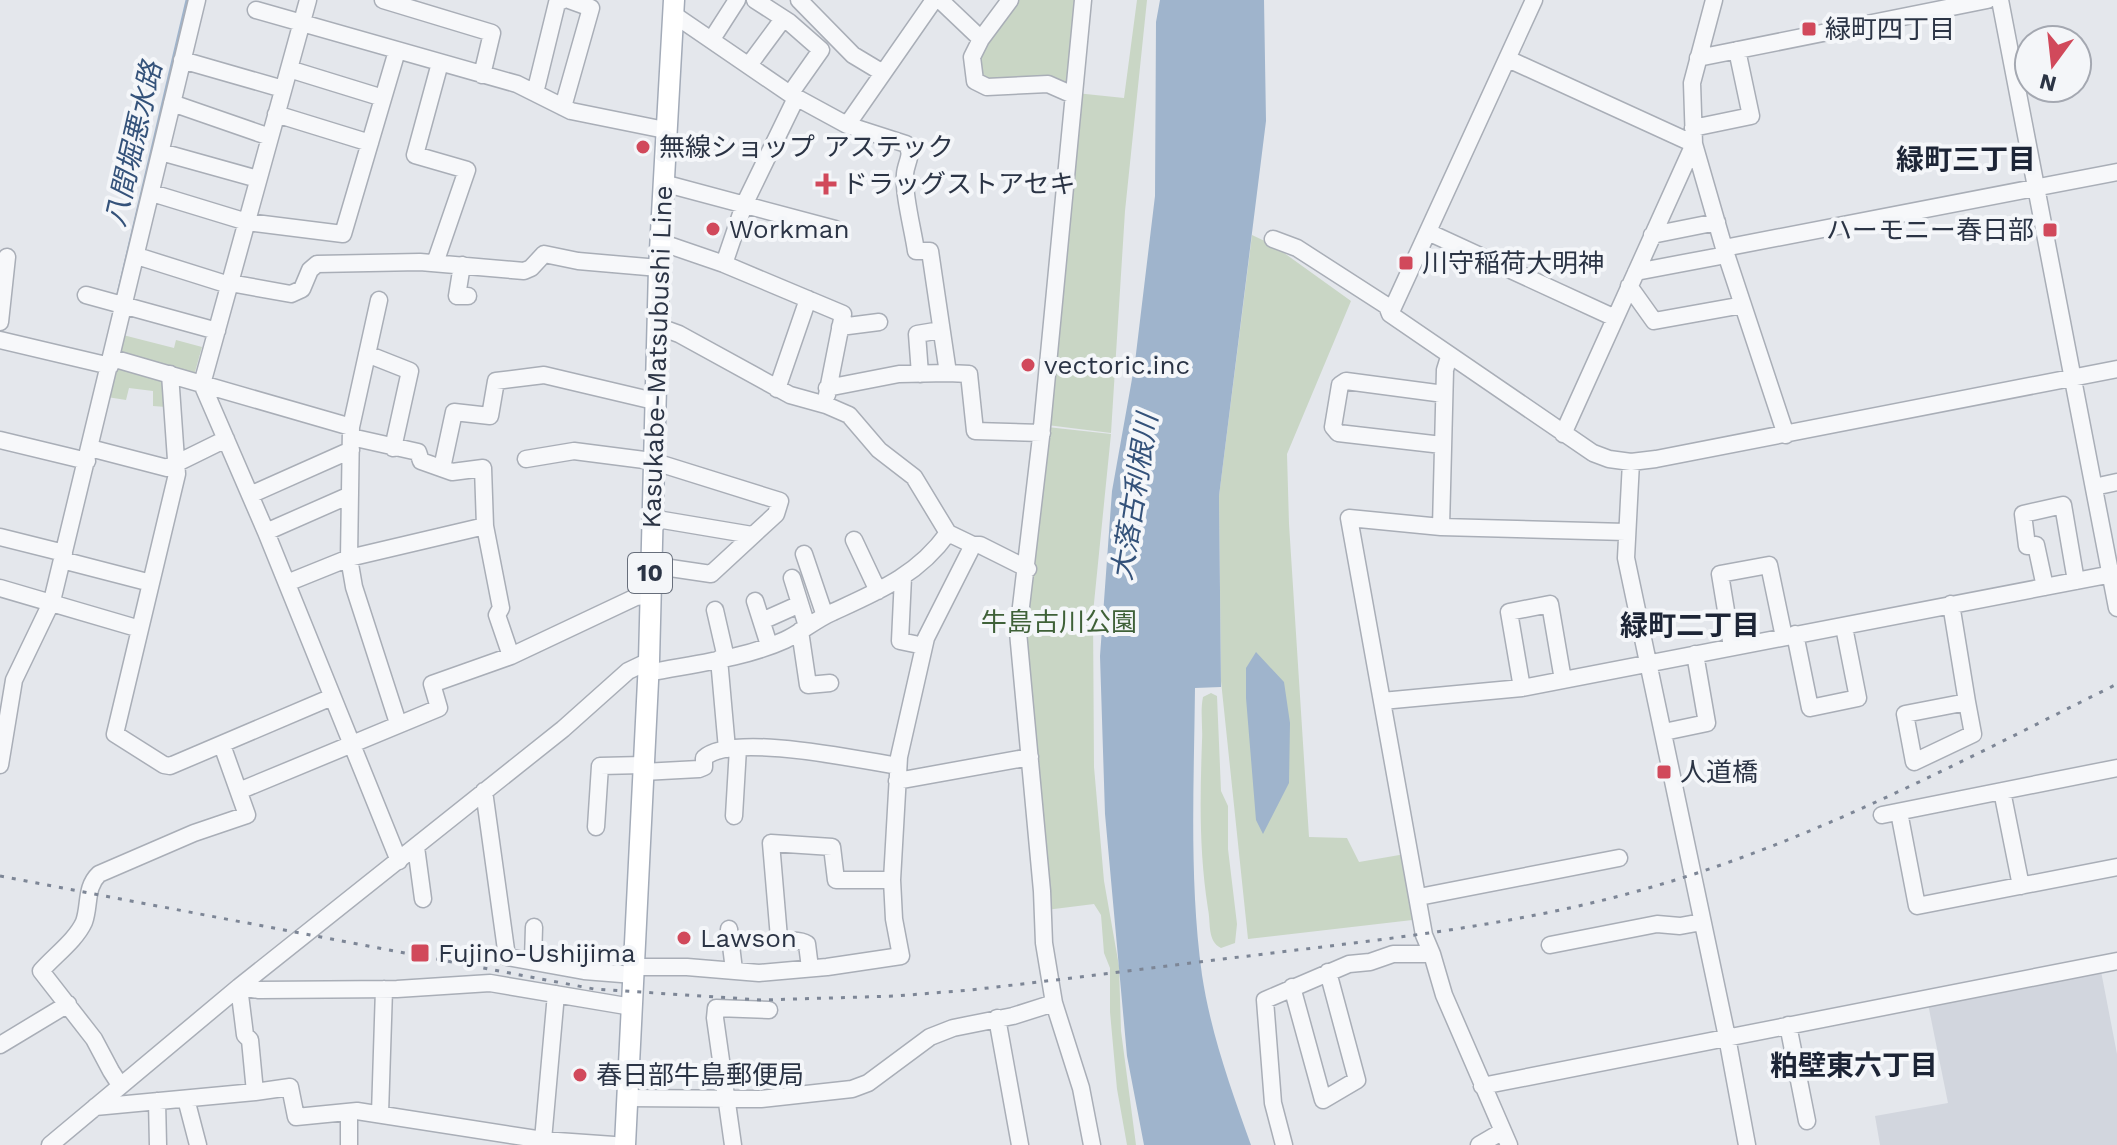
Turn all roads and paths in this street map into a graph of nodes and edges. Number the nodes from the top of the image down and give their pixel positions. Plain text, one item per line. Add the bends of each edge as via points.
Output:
1 (197, 0) edge
2 (308, 0) edge
3 (383, 0) edge
4 (566, 0) edge
5 (737, 0) edge
6 (755, 0) edge
7 (799, 0) edge
8 (934, 0) edge
9 (940, 0) edge
10 (1010, 0) edge
11 (1083, 0) edge
12 (1534, 0) edge
13 (1714, 0) edge
14 (1987, 0) edge
15 (2000, 0) edge
16 (674, 7) edge
17 (256, 10) dead end
18 (783, 19) junction
19 (302, 22) junction
20 (712, 39) junction
21 (981, 39) junction
22 (1737, 50) junction
23 (397, 51) junction
24 (1698, 58) junction
25 (1508, 59) junction
26 (182, 60) junction
27 (440, 63) junction
28 (749, 65) junction
29 (289, 69) junction
30 (883, 73) junction
31 (482, 75) junction
32 (283, 89) junction
33 (535, 93) junction
34 (1073, 95) junction
35 (793, 96) junction
36 (383, 98) junction
37 (172, 103) junction
38 (563, 107) junction
39 (276, 114) junction
40 (847, 125) junction
41 (665, 130) junction
42 (1693, 136) junction
43 (270, 137) junction
44 (370, 143) junction
45 (161, 152) junction
46 (2117, 172) edge
47 (258, 179) junction
48 (663, 183) junction
49 (2036, 188) junction
50 (152, 193) junction
51 (744, 205) junction
52 (247, 222) junction
53 (1717, 222) junction
54 (835, 229) dead end
55 (1428, 232) junction
56 (1652, 235) junction
57 (1273, 239) dead end
58 (660, 242) junction
59 (1725, 252) junction
60 (137, 256) junction
61 (7, 257) dead end
62 (435, 263) junction
63 (724, 264) junction
64 (462, 265) junction
65 (659, 268) junction
66 (1632, 279) junction
67 (230, 284) junction
68 (86, 295) dead end
69 (468, 296) dead end
70 (808, 299) junction
71 (379, 300) dead end
72 (1743, 305) junction
73 (124, 307) junction
74 (1390, 314) junction
75 (1615, 318) junction
76 (0, 322) edge
77 (879, 322) dead end
78 (657, 326) junction
79 (840, 327) junction
80 (941, 330) junction
81 (217, 331) junction
82 (0, 340) edge
83 (367, 354) junction
84 (1449, 357) junction
85 (111, 362) junction
86 (2117, 369) edge
87 (948, 373) junction
88 (170, 374) junction
89 (920, 374) junction
90 (2073, 378) junction
91 (202, 384) junction
92 (777, 389) junction
93 (1444, 394) junction
94 (826, 396) junction
95 (654, 401) junction
96 (1042, 433) junction
97 (1563, 434) junction
98 (1786, 435) junction
99 (351, 438) junction
100 (226, 439) junction
101 (0, 440) edge
102 (1442, 445) junction
103 (393, 448) junction
104 (88, 455) junction
105 (526, 459) dead end
106 (652, 461) junction
107 (1631, 462) junction
108 (175, 465) junction
109 (442, 468) junction
110 (2117, 482) edge
111 (2094, 487) junction
112 (250, 495) junction
113 (350, 495) junction
114 (651, 518) junction
115 (485, 526) junction
116 (1441, 527) junction
117 (266, 532) junction
118 (1626, 532) junction
119 (948, 533) junction
120 (752, 535) junction
121 (0, 537) edge
122 (854, 540) dead end
123 (973, 545) junction
124 (804, 554) dead end
125 (63, 556) junction
126 (349, 558) junction
127 (650, 565) junction
128 (1028, 569) junction
129 (2114, 573) edge
130 (903, 577) junction
131 (792, 578) dead end
132 (2076, 581) junction
133 (151, 583) junction
134 (287, 583) junction
135 (2045, 587) junction
136 (0, 588) edge
137 (878, 591) junction
138 (650, 595) junction
139 (52, 601) junction
140 (755, 601) dead end
141 (800, 604) junction
142 (1951, 604) junction
143 (2117, 608) edge
144 (715, 610) dead end
145 (825, 616) junction
146 (762, 621) junction
147 (1844, 627) junction
148 (140, 629) junction
149 (803, 629) junction
150 (1790, 636) junction
151 (769, 645) junction
152 (924, 646) junction
153 (1732, 647) junction
154 (1695, 654) junction
155 (511, 656) junction
156 (723, 659) junction
157 (1650, 663) junction
158 (648, 667) junction
159 (1563, 680) junction
160 (830, 683) dead end
161 (1522, 688) junction
162 (332, 697) junction
163 (1382, 701) junction
164 (1967, 702) junction
165 (398, 723) junction
166 (1664, 732) junction
167 (351, 744) junction
168 (222, 745) junction
169 (732, 748) junction
170 (1030, 757) junction
171 (0, 765) edge
172 (2117, 768) edge
173 (643, 769) junction
174 (897, 774) junction
175 (239, 791) junction
176 (484, 791) junction
177 (2002, 791) junction
178 (734, 816) dead end
179 (596, 827) dead end
180 (416, 847) junction
181 (1619, 858) dead end
182 (399, 861) junction
183 (2117, 867) edge
184 (892, 880) junction
185 (2021, 886) junction
186 (1419, 897) junction
187 (423, 899) dead end
188 (1702, 922) junction
189 (534, 927) dead end
190 (729, 929) dead end
191 (1550, 945) dead end
192 (1432, 954) junction
193 (533, 960) junction
194 (2117, 961) edge
195 (810, 968) junction
196 (734, 970) junction
197 (634, 971) junction
198 (1328, 972) junction
199 (239, 987) junction
200 (1292, 987) junction
201 (384, 989) junction
202 (556, 994) junction
203 (1054, 1003) junction
204 (68, 1004) junction
205 (632, 1007) junction
206 (769, 1010) dead end
207 (997, 1018) junction
208 (1788, 1025) junction
209 (1727, 1037) junction
210 (0, 1045) edge
211 (120, 1085) junction
212 (1482, 1086) junction
213 (255, 1092) junction
214 (627, 1098) junction
215 (186, 1099) junction
216 (729, 1100) junction
217 (157, 1101) junction
218 (95, 1107) junction
219 (349, 1112) junction
220 (380, 1114) junction
221 (1807, 1121) dead end
222 (1506, 1138) edge
223 (543, 1140) junction
224 (50, 1145) edge
225 (158, 1145) edge
226 (198, 1145) edge
227 (349, 1145) edge
228 (614, 1145) edge
229 (625, 1145) edge
230 (733, 1145) edge
231 (1020, 1145) edge
232 (1092, 1145) edge
233 (1284, 1145) edge
234 (1479, 1145) edge
235 (1747, 1145) edge

1 - 26 street
2 - 19 street
3 - 31 street via 492,33
4 - 33 street via 557,3
4 - 38 street via 591,8
5 - 20 street
6 - 18 street
7 - 30 street via 853,55
8 - 30 street
9 - 21 street
10 - 21 street
11 - 34 street
12 - 25 street
13 - 24 street
14 - 22 street
15 - 49 street
16 - 20 street
16 - 41 main road, Kasukabe-Matsubushi Line / 10
17 - 19 street
18 - 28 street
18 - 35 street via 821,50
19 - 23 street
19 - 29 street
20 - 28 street
21 - 34 street via 971,65 981,86 1048,84
22 - 24 street
22 - 42 street via 1751,116
23 - 27 street
23 - 36 street
24 - 42 street via 1692,83
25 - 42 street
25 - 55 street
26 - 32 street
26 - 37 street
27 - 31 street
27 - 62 street via 415,155 467,170
28 - 35 street
29 - 32 street
29 - 36 street
30 - 40 street
31 - 33 street
32 - 39 street
33 - 38 street
34 - 96 street
35 - 40 street
35 - 51 street
36 - 44 street
37 - 43 street
37 - 45 street
38 - 41 street
39 - 43 street
39 - 44 street
40 - 80 street via 909,147 905,175 916,251 930,251
41 - 48 main road, Kasukabe-Matsubushi Line / 10
42 - 53 street
42 - 56 street
43 - 47 street
44 - 52 street via 343,234
45 - 47 street
45 - 50 street
46 - 49 street
47 - 52 street
48 - 51 street
48 - 58 main road, Kasukabe-Matsubushi Line / 10
49 - 59 street
49 - 90 street
50 - 52 street
50 - 60 street
51 - 54 street
51 - 63 street
52 - 67 street
53 - 56 street
53 - 59 street
55 - 74 street
55 - 75 street
56 - 66 street
57 - 74 street via 1297,248 1387,306
58 - 63 street
58 - 65 main road, Kasukabe-Matsubushi Line / 10
59 - 66 street
59 - 72 street
60 - 67 street
60 - 73 street
61 - 76 street
62 - 64 street
62 - 67 street via 317,264 302,289 291,294
63 - 70 street
64 - 65 street via 524,271 544,254
64 - 69 street via 457,296
65 - 78 main road, Kasukabe-Matsubushi Line / 10
66 - 72 street via 1654,321
66 - 75 street
67 - 81 street
68 - 73 street
70 - 79 street via 843,314
70 - 92 street
71 - 83 street
72 - 98 street
73 - 81 street
73 - 85 street
74 - 84 street
75 - 97 street
77 - 79 street
78 - 92 street
78 - 95 main road, Kasukabe-Matsubushi Line / 10
79 - 94 street
80 - 87 street
80 - 89 street via 917,334
81 - 91 street
82 - 85 street
83 - 99 street
83 - 103 street via 410,371
84 - 93 street
84 - 97 street
85 - 88 street
85 - 104 street
86 - 90 street
87 - 89 street
87 - 96 street via 969,374 975,431
88 - 91 street
88 - 108 street
89 - 94 street via 899,374
90 - 98 street
90 - 111 street
91 - 99 street
91 - 100 street
92 - 94 street
93 - 102 street
93 - 102 street via 1346,381 1340,385 1333,427 1338,433
94 - 119 street via 914,477
95 - 106 main road, Kasukabe-Matsubushi Line / 10
95 - 109 street via 544,375 496,381 490,416 454,412
96 - 128 street
97 - 107 street via 1593,453
98 - 107 street
99 - 103 street
99 - 112 street
99 - 113 street
100 - 108 street
100 - 112 street
101 - 104 street
102 - 116 street
103 - 109 street via 418,452 421,461
104 - 108 street
104 - 125 street
105 - 106 street via 574,451
106 - 114 main road, Kasukabe-Matsubushi Line / 10
106 - 120 street via 780,501 776,514
107 - 118 street
108 - 133 street
109 - 115 street via 483,468
110 - 111 street
111 - 129 street
112 - 117 street
113 - 117 street
113 - 126 street
114 - 120 street
114 - 127 main road, Kasukabe-Matsubushi Line / 10
115 - 126 street
115 - 155 street via 501,608 497,615
116 - 118 street
116 - 163 street via 1349,518
117 - 134 street
118 - 157 street via 1626,558
119 - 123 street
119 - 130 street
120 - 127 street via 711,574
121 - 125 street
122 - 137 street
123 - 128 street
123 - 152 street
124 - 145 street
125 - 133 street
125 - 139 street
126 - 134 street
126 - 165 street
127 - 138 main road, Kasukabe-Matsubushi Line / 10
128 - 170 street via 1018,632
129 - 132 street
129 - 143 street
130 - 137 street
130 - 152 street via 900,641
131 - 141 street
132 - 135 street
132 - 135 street via 2063,505 2023,514 2027,546 2036,545
133 - 148 street
134 - 162 street
135 - 142 street
136 - 139 street
137 - 145 street
138 - 155 street
138 - 158 main road, Kasukabe-Matsubushi Line / 10
139 - 148 street
139 - 171 street via 14,680
140 - 146 street
141 - 146 street
141 - 149 street
142 - 147 street
142 - 164 street
144 - 156 street
145 - 149 street
146 - 151 street
147 - 150 street
147 - 150 street via 1858,698 1810,708
148 - 168 street via 115,734 170,766
149 - 151 street
149 - 160 street via 808,685
150 - 153 street
150 - 153 street via 1769,565 1720,574
151 - 156 street
152 - 174 street
153 - 154 street
154 - 157 street
154 - 166 street via 1707,723
155 - 165 street via 432,684 439,708
156 - 158 street
156 - 169 street
157 - 159 street
157 - 166 street
158 - 173 main road, Kasukabe-Matsubushi Line / 10
158 - 176 street via 628,671
159 - 161 street
159 - 161 street via 1550,604 1509,612
161 - 163 street
162 - 167 street
162 - 168 street
163 - 186 street
164 - 164 street via 1905,714 1914,762 1973,734
165 - 167 street
166 - 188 street
167 - 175 street
167 - 182 street
168 - 175 street
169 - 173 street via 710,752 699,769
169 - 174 street via 783,749
169 - 178 street
170 - 174 street
170 - 203 street via 1041,925
172 - 177 street
173 - 179 street via 600,766
173 - 197 main road, Kasukabe-Matsubushi Line / 10
174 - 184 street
175 - 204 street via 247,815 93,879 83,923 41,971
176 - 180 street
176 - 193 street via 507,957
177 - 185 street
177 - 185 street via 1890,813 1917,906
180 - 182 street
180 - 187 street
181 - 186 street
182 - 199 street
183 - 185 street
184 - 195 street via 901,956
184 - 195 street via 836,880 832,847 771,843 779,938 807,944
186 - 192 street
188 - 191 street via 1657,924
188 - 209 street
189 - 193 street
190 - 196 street
192 - 198 street via 1393,954
192 - 212 street
193 - 197 street via 584,971
194 - 208 street
195 - 196 street
196 - 197 street
197 - 205 main road, Kasukabe-Matsubushi Line / 10
198 - 200 street
198 - 200 street via 1357,1080 1323,1100
199 - 201 street
199 - 211 street
199 - 213 street
200 - 233 street via 1265,1000 1273,1103
201 - 202 street via 490,983
201 - 220 street
202 - 205 street
202 - 223 street
203 - 207 street
203 - 232 street via 1081,1088
204 - 210 street
204 - 211 street
205 - 214 main road, Kasukabe-Matsubushi Line / 10
206 - 216 street via 716,1008
207 - 216 street via 930,1037 852,1089
207 - 231 street
208 - 209 street
208 - 221 street
209 - 212 street
209 - 235 street
211 - 218 street
212 - 222 street
213 - 215 street
213 - 219 street via 290,1087 296,1117
214 - 216 street
214 - 229 main road, Kasukabe-Matsubushi Line / 10
215 - 217 street
215 - 226 street
216 - 230 street
217 - 218 street
217 - 225 street
218 - 224 street
219 - 220 street
219 - 227 street
220 - 223 street
222 - 234 street
223 - 228 street

